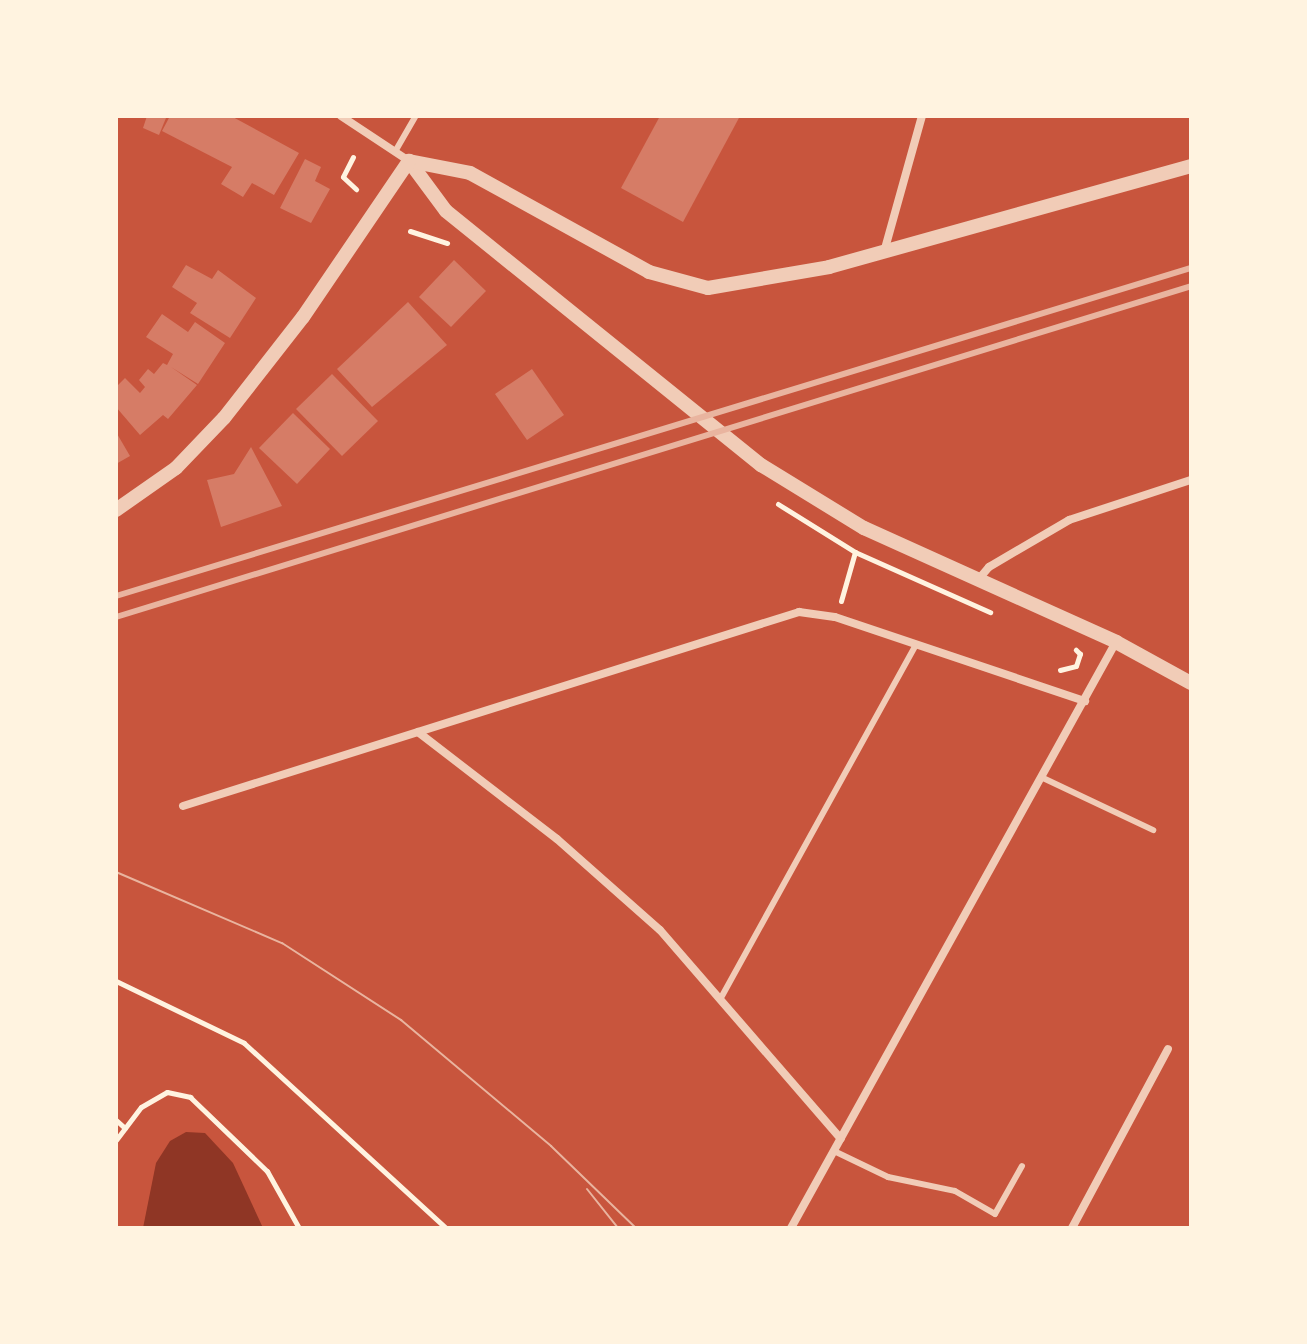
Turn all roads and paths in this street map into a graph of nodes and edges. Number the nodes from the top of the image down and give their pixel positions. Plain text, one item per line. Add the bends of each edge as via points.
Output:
1 (341, 116) edge
2 (416, 116) edge
3 (922, 116) edge
4 (396, 150) junction
5 (353, 157) dead end
6 (409, 161) junction
7 (1191, 166) edge
8 (356, 189) dead end
9 (884, 252) junction
10 (1191, 480) edge
11 (116, 510) edge
12 (978, 581) junction
13 (855, 605) dead end
14 (997, 615) dead end
15 (1116, 642) junction
16 (1062, 643) dead end
17 (916, 645) junction
18 (1049, 667) dead end
19 (1191, 683) edge
20 (1085, 701) junction
21 (418, 732) junction
22 (1043, 778) junction
23 (183, 806) dead end
24 (1153, 830) dead end
25 (116, 981) edge
26 (722, 996) junction
27 (1168, 1049) dead end
28 (116, 1120) edge
29 (125, 1128) junction
30 (841, 1139) junction
31 (116, 1140) edge
32 (834, 1151) junction
33 (1022, 1166) dead end
34 (299, 1228) edge
35 (446, 1228) edge
36 (791, 1228) edge
37 (1072, 1228) edge

1 - 4 street
2 - 4 lane
3 - 9 street
4 - 6 street
5 - 8 path via 343,177
6 - 9 street via 470,173 627,261 692,287 738,287
6 - 11 street via 303,317 224,418 176,468
6 - 12 street via 446,211 761,465 864,528
7 - 9 street
10 - 12 street via 1069,520 989,567
12 - 15 street
13 - 14 path via 841,601 855,552
15 - 19 street
15 - 20 street
16 - 18 path via 1080,654 1076,666 1071,672
17 - 20 street
17 - 21 street via 835,617 799,612
17 - 26 lane
20 - 22 street
21 - 23 street
21 - 26 street via 568,849 660,930
22 - 24 lane
22 - 30 street
25 - 35 path via 244,1043
26 - 30 street
27 - 37 street
28 - 29 path
29 - 31 path
29 - 34 path via 141,1107 167,1092 190,1097 267,1171
30 - 32 street
32 - 33 lane via 888,1177 955,1191 995,1214
32 - 36 street

